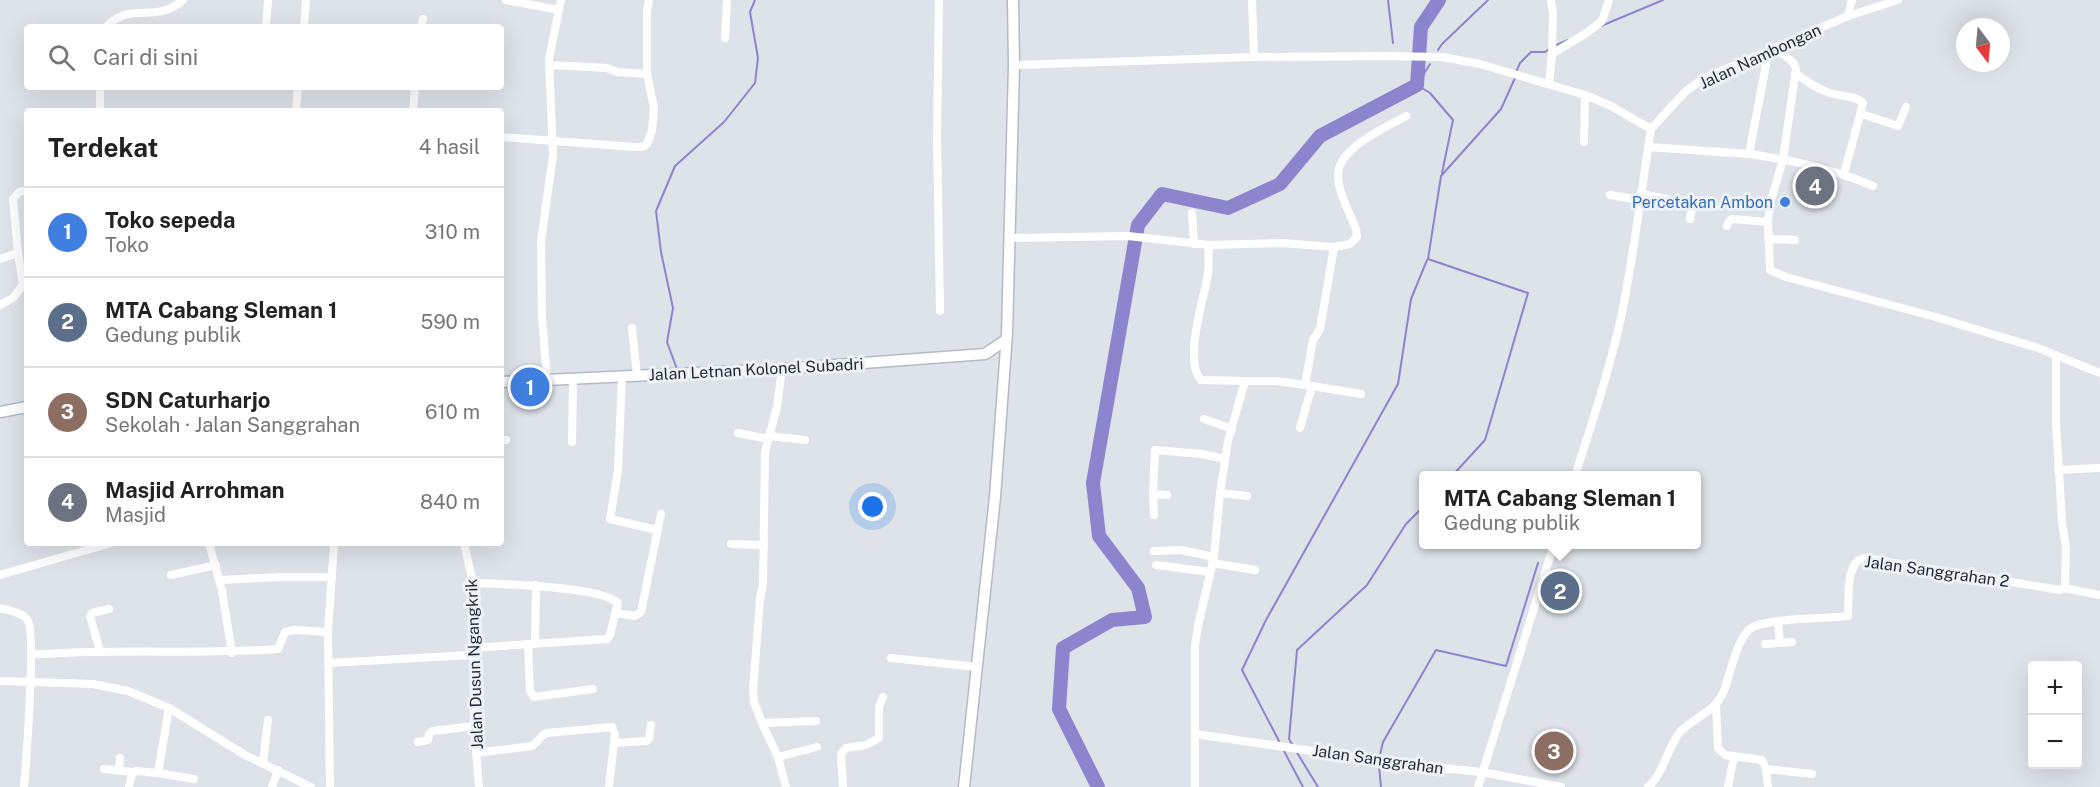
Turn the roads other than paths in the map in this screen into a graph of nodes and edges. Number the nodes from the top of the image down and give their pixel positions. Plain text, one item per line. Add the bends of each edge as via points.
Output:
1 (183, 0) edge
2 (268, 0) edge
3 (306, 0) edge
4 (506, 0) edge
5 (561, 0) edge
6 (649, 0) edge
7 (727, 0) edge
8 (939, 0) edge
9 (1013, 0) edge
10 (1252, 0) edge
11 (1551, 0) edge
12 (1609, 0) edge
13 (1852, 0) edge
14 (1898, 0) edge
15 (559, 10) junction
16 (1848, 16) junction
17 (108, 24) edge
18 (266, 24) edge
19 (304, 24) edge
20 (725, 38) dead end
21 (1771, 48) junction
22 (1552, 54) junction
23 (1254, 57) junction
24 (549, 65) junction
25 (1014, 65) junction
26 (1796, 73) junction
27 (647, 74) junction
28 (1549, 84) junction
29 (100, 90) edge
30 (298, 90) edge
31 (415, 90) edge
32 (1585, 95) junction
33 (1906, 107) dead end
34 (100, 108) edge
35 (296, 108) edge
36 (413, 108) edge
37 (1862, 114) junction
38 (1406, 116) dead end
39 (1651, 129) junction
40 (504, 137) edge
41 (553, 142) junction
42 (1584, 142) dead end
43 (1648, 147) junction
44 (1749, 154) junction
45 (1783, 159) junction
46 (1844, 174) junction
47 (1873, 186) dead end
48 (24, 191) edge
49 (1610, 195) dead end
50 (1641, 197) junction
51 (1192, 213) dead end
52 (1690, 219) dead end
53 (1768, 222) junction
54 (1728, 226) dead end
55 (1009, 238) junction
56 (1768, 239) junction
57 (1795, 240) dead end
58 (1194, 244) junction
59 (1209, 245) junction
60 (1334, 247) junction
61 (18, 253) junction
62 (0, 259) edge
63 (0, 305) edge
64 (940, 311) dead end
65 (632, 328) dead end
66 (1006, 340) junction
67 (985, 354) junction
68 (2056, 356) junction
69 (1005, 359) junction
70 (782, 369) junction
71 (2100, 373) edge
72 (637, 375) junction
73 (622, 376) junction
74 (573, 378) junction
75 (547, 380) junction
76 (1245, 381) junction
77 (504, 382) edge
78 (1309, 385) junction
79 (1361, 394) dead end
80 (24, 407) edge
81 (0, 411) edge
82 (1204, 419) dead end
83 (1300, 428) dead end
84 (1232, 429) junction
85 (738, 433) dead end
86 (769, 437) junction
87 (805, 440) dead end
88 (572, 442) dead end
89 (1225, 459) junction
90 (2100, 468) edge
91 (2058, 470) junction
92 (1577, 471) edge
93 (1220, 492) junction
94 (1154, 494) junction
95 (1167, 495) dead end
96 (1247, 496) dead end
97 (662, 514) dead end
98 (1154, 515) dead end
99 (657, 530) junction
100 (731, 544) dead end
101 (764, 545) junction
102 (101, 546) edge
103 (210, 546) edge
104 (334, 546) edge
105 (465, 546) edge
106 (1552, 549) edge
107 (1154, 551) dead end
108 (1212, 564) junction
109 (1156, 565) dead end
110 (216, 566) junction
111 (1255, 570) dead end
112 (0, 575) edge
113 (171, 575) dead end
114 (332, 577) junction
115 (219, 580) junction
116 (473, 583) junction
117 (536, 585) junction
118 (2064, 588) junction
119 (2100, 595) edge
120 (0, 608) edge
121 (109, 609) dead end
122 (616, 613) junction
123 (1778, 622) junction
124 (328, 632) junction
125 (1792, 642) dead end
126 (1780, 643) junction
127 (531, 644) junction
128 (1765, 644) dead end
129 (100, 651) junction
130 (232, 652) junction
131 (472, 652) junction
132 (31, 655) junction
133 (891, 658) dead end
134 (328, 663) junction
135 (976, 667) junction
136 (0, 681) edge
137 (30, 682) junction
138 (593, 689) dead end
139 (883, 697) dead end
140 (1716, 706) junction
141 (169, 708) junction
142 (268, 720) dead end
143 (816, 721) dead end
144 (762, 723) junction
145 (651, 725) dead end
146 (474, 726) junction
147 (1195, 734) junction
148 (418, 742) dead end
149 (614, 743) junction
150 (817, 747) dead end
151 (476, 753) junction
152 (1734, 756) junction
153 (778, 757) junction
154 (120, 758) dead end
155 (263, 763) junction
156 (104, 769) dead end
157 (1766, 769) junction
158 (278, 770) junction
159 (118, 771) junction
160 (133, 772) junction
161 (1482, 772) junction
162 (158, 773) junction
163 (1812, 774) dead end
164 (195, 779) dead end
165 (24, 787) edge
166 (129, 787) edge
167 (272, 787) edge
168 (311, 787) edge
169 (330, 787) edge
170 (479, 787) edge
171 (609, 787) edge
172 (786, 787) edge
173 (843, 787) edge
174 (964, 787) edge
175 (1195, 787) edge
176 (1478, 787) edge
177 (1561, 787) edge
178 (1648, 787) edge
179 (1728, 787) edge
180 (1768, 787) edge

1 - 17 street via 167,10 123,10
2 - 18 street
3 - 19 street
4 - 15 street
5 - 15 street
6 - 27 street
7 - 20 street
8 - 64 street
9 - 25 main road
10 - 23 street
11 - 22 street
12 - 22 street via 1602,21
13 - 16 street
14 - 16 street, Jalan Nambongan
15 - 24 street
16 - 21 street, Jalan Nambongan
21 - 26 street via 1794,63
21 - 39 street, Jalan Nambongan via 1686,91
21 - 44 street
22 - 28 street
23 - 25 street
23 - 28 street via 1429,57 1480,64
24 - 27 street
24 - 41 street
25 - 55 main road
26 - 37 street via 1817,88 1861,100
26 - 45 street
27 - 41 street via 654,108 652,131 645,146
28 - 32 street
29 - 34 street
30 - 35 street
31 - 36 street
32 - 39 street
32 - 42 street
33 - 37 street via 1898,126
37 - 46 street
38 - 60 street via 1349,151 1340,164 1340,187 1357,237
39 - 43 street
40 - 41 street
41 - 75 street via 541,255
43 - 44 street
43 - 50 street
44 - 45 street
45 - 46 street
45 - 53 street
46 - 47 street
48 - 61 street via 13,199
49 - 50 street
50 - 52 street via 1690,204
50 - 92 street via 1609,369
51 - 58 street
53 - 54 street via 1732,219
53 - 56 street
55 - 58 street via 1128,237
55 - 66 main road
56 - 57 street
56 - 68 street via 1774,273 1932,316
58 - 59 street
59 - 60 street via 1281,243
59 - 76 street via 1194,355 1197,375 1202,380
60 - 78 street via 1320,329 1313,340
61 - 62 street
61 - 63 street via 23,285 13,298
65 - 72 street
66 - 67 main road, Jalan Letnan Kolonel Subadri
66 - 69 main road
67 - 69 main road
67 - 70 main road, Jalan Letnan Kolonel Subadri
68 - 71 street
68 - 91 street
69 - 135 main road
70 - 72 main road, Jalan Letnan Kolonel Subadri
70 - 86 street
72 - 73 main road, Jalan Letnan Kolonel Subadri
73 - 74 main road, Jalan Letnan Kolonel Subadri
73 - 99 street via 618,470 610,519
74 - 75 main road, Jalan Letnan Kolonel Subadri
74 - 88 street
75 - 77 main road, Jalan Letnan Kolonel Subadri
76 - 78 street
76 - 84 street
78 - 79 street
78 - 83 street
80 - 81 main road
82 - 84 street
84 - 89 street
85 - 86 street
86 - 87 street
86 - 101 street via 765,452
89 - 93 street
89 - 94 street via 1155,450
90 - 91 street
91 - 118 street via 2066,548
93 - 96 street
93 - 108 street
94 - 95 street
94 - 98 street
97 - 99 street
99 - 122 street via 641,612 635,616
100 - 101 street
101 - 144 street via 753,691
102 - 112 street
103 - 110 street
104 - 114 street
105 - 116 street, Jalan Dusun Ngangkrik
106 - 161 street
107 - 108 street via 1181,550
108 - 109 street
108 - 111 street
108 - 147 street via 1195,646
110 - 113 street
110 - 115 street
114 - 115 street
114 - 124 street
115 - 130 street
116 - 117 street
116 - 131 street, Jalan Dusun Ngangkrik
117 - 122 street via 603,595 618,603
117 - 127 street
118 - 119 street
118 - 123 street, Jalan Sanggrahan 2 via 1864,558 1852,566 1848,616
120 - 132 street via 22,614 30,625
121 - 129 street via 90,616
122 - 127 street via 607,639
123 - 126 street
123 - 140 street, Jalan Sanggrahan 2 via 1747,631
124 - 130 street via 294,630 285,632 278,649
124 - 134 street
125 - 126 street
126 - 128 street
127 - 131 street
127 - 138 street via 530,691 534,697
129 - 130 street
129 - 132 street
131 - 134 street
131 - 146 street, Jalan Dusun Ngangkrik
132 - 137 street
133 - 135 street
134 - 169 street
135 - 174 main road
136 - 137 street
137 - 141 street via 104,686
137 - 165 street
139 - 173 street via 879,707 879,738 842,752
140 - 152 street via 1718,748
140 - 178 street via 1683,729
141 - 155 street
141 - 162 street
142 - 155 street
143 - 144 street
144 - 153 street
145 - 149 street via 647,741
146 - 148 street via 433,730 428,740
146 - 151 street, Jalan Dusun Ngangkrik
147 - 161 street, Jalan Sanggrahan
147 - 175 street
149 - 151 street via 612,727 546,733 532,746
149 - 171 street
150 - 153 street
151 - 170 street, Jalan Dusun Ngangkrik
152 - 157 street via 1762,760
152 - 179 street
153 - 172 street
154 - 159 street
155 - 158 street
156 - 159 street
157 - 163 street
157 - 180 street
158 - 167 street
158 - 168 street
159 - 160 street
160 - 162 street
160 - 166 street
161 - 176 street
161 - 177 street, Jalan Sanggrahan
162 - 164 street

